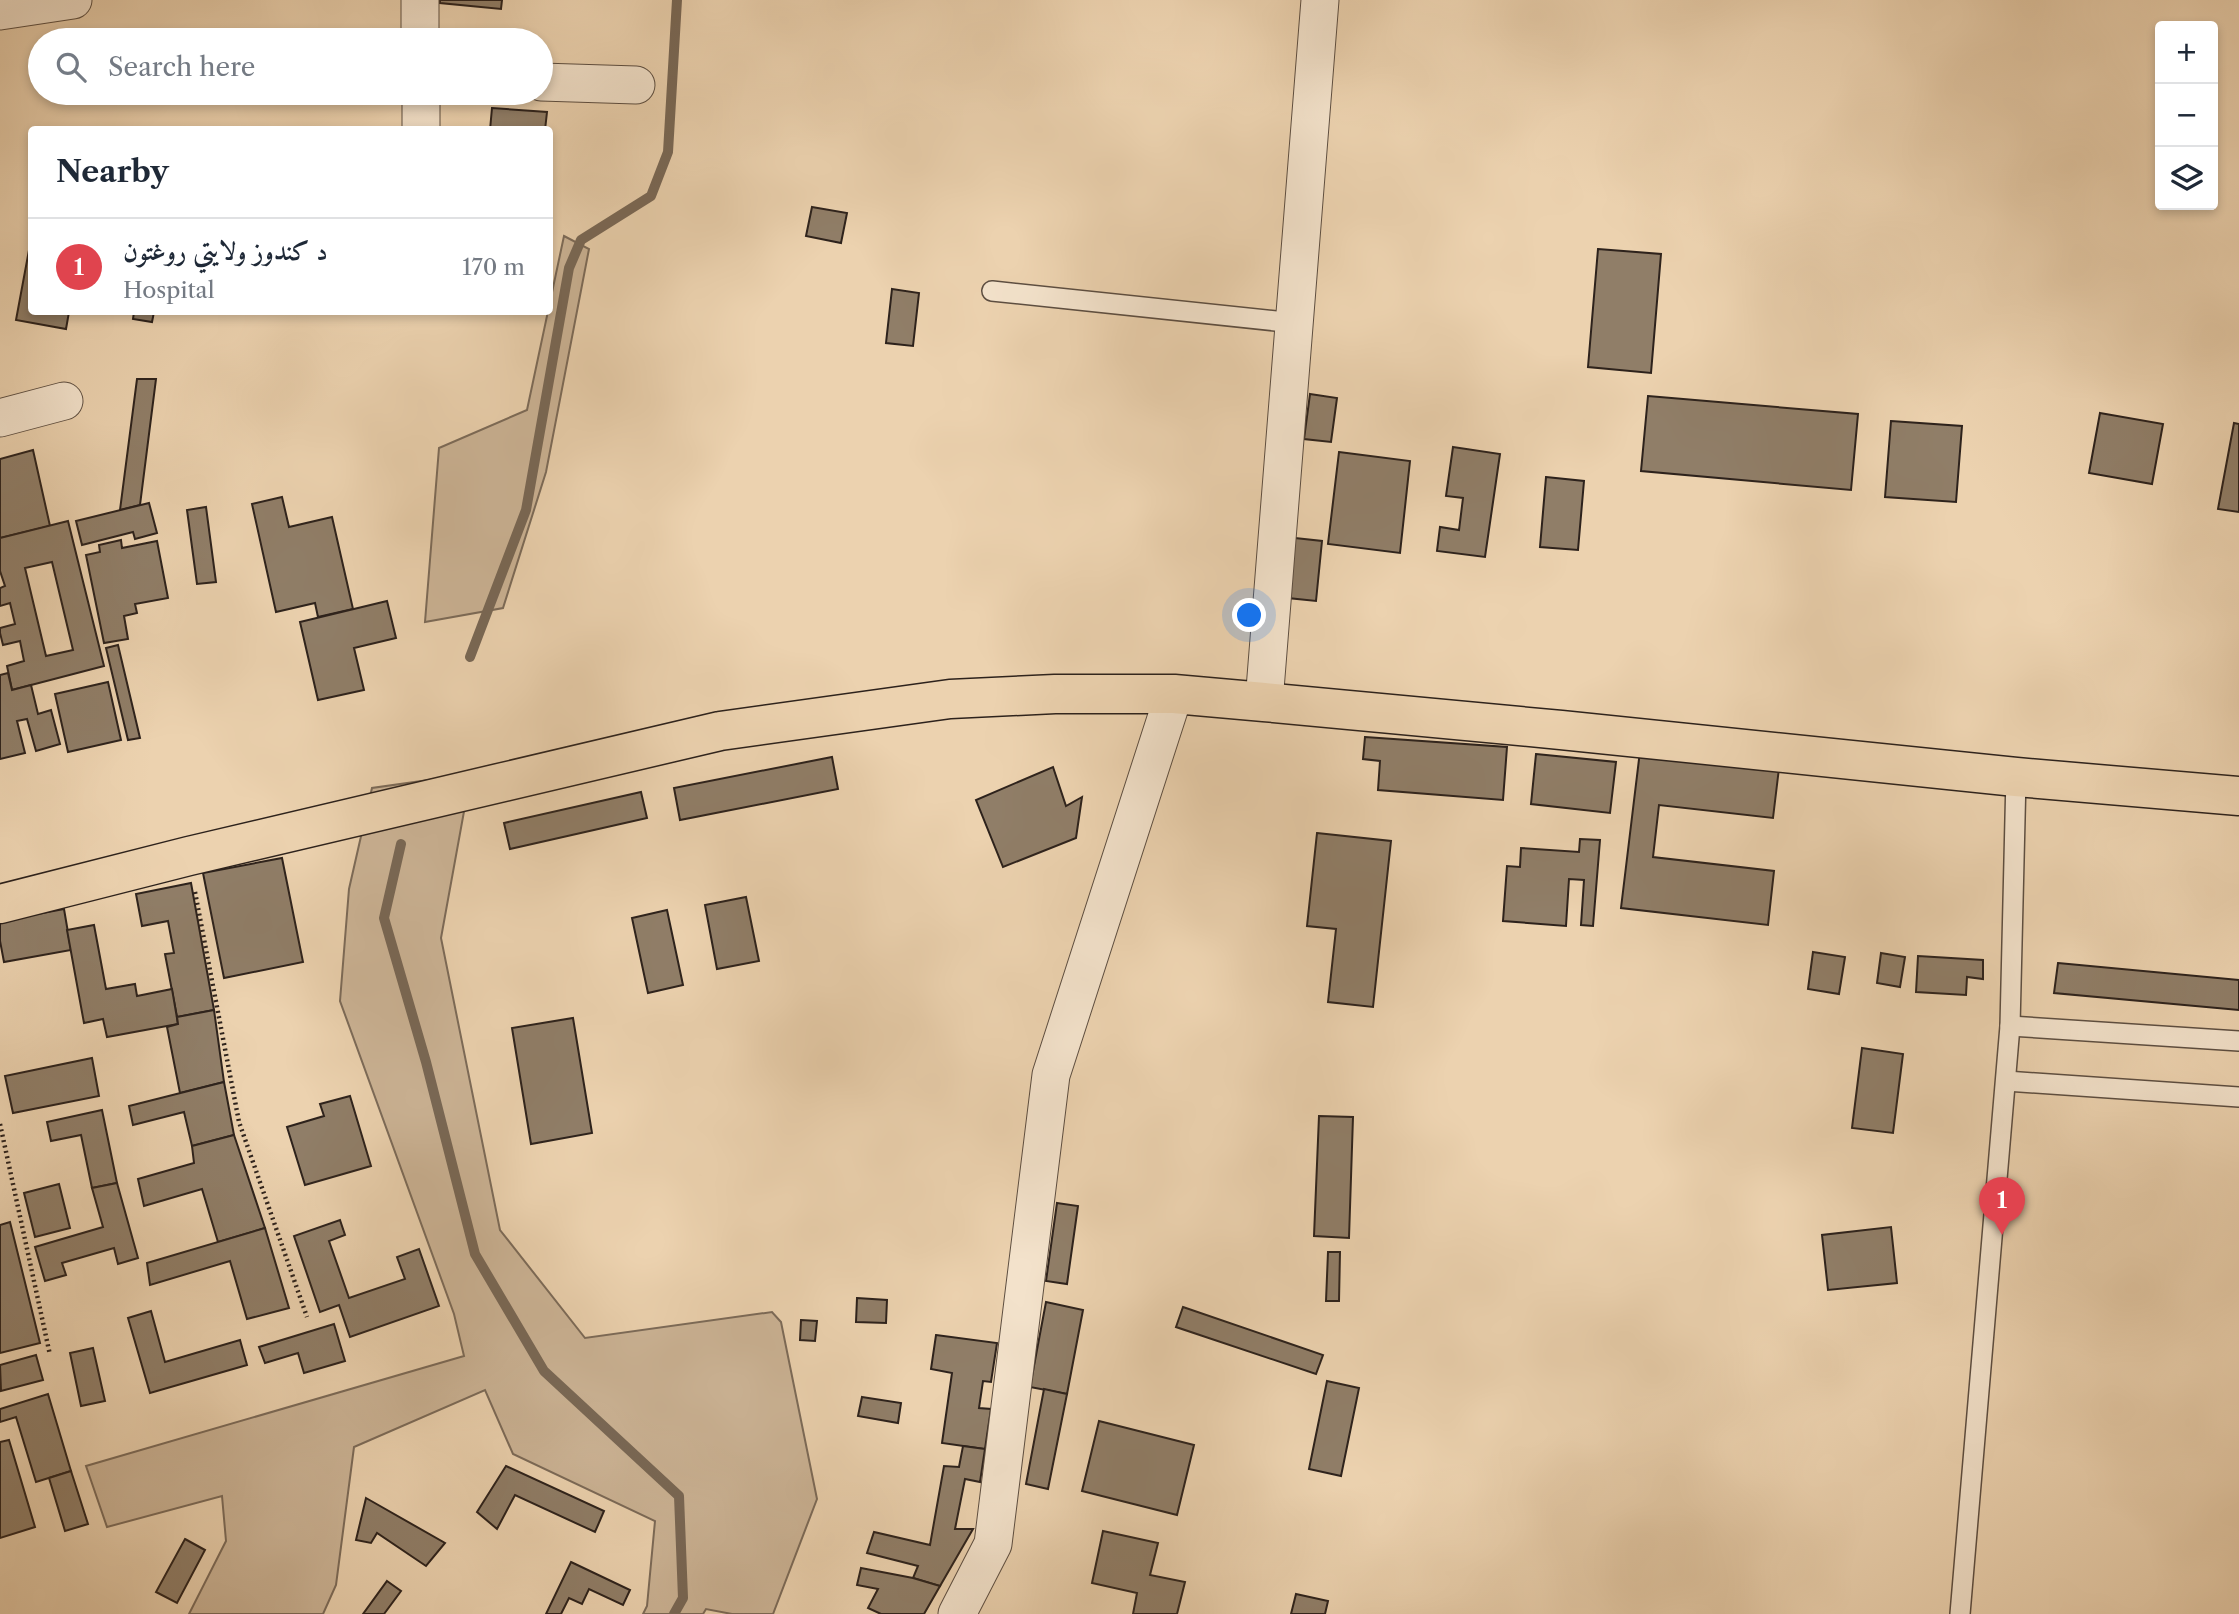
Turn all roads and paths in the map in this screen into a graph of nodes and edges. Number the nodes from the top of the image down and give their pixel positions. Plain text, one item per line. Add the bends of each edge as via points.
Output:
1 (73, 0) edge
2 (420, 0) edge
3 (1320, 0) edge
4 (0, 11) edge
5 (420, 28) edge
6 (553, 82) edge
7 (636, 85) dead end
8 (421, 105) edge
9 (421, 126) edge
10 (992, 291) dead end
11 (1295, 323) junction
12 (64, 401) dead end
13 (0, 418) edge
14 (1174, 694) junction
15 (1264, 702) junction
16 (2016, 777) junction
17 (2239, 796) edge
18 (188, 856) junction
19 (0, 904) edge
20 (2010, 1026) junction
21 (2239, 1041) edge
22 (2006, 1081) junction
23 (2239, 1097) edge
24 (0, 1125) edge
25 (307, 1317) dead end
26 (50, 1355) dead end
27 (957, 1614) edge
28 (1960, 1614) edge

1 - 4 street
2 - 5 street
3 - 11 street
6 - 7 street
8 - 9 street
10 - 11 lane
11 - 15 street
12 - 13 street
14 - 15 highway
14 - 18 highway via 950,699 720,731
14 - 27 street via 1051,1075 993,1544
15 - 16 highway
16 - 17 highway
16 - 20 lane
18 - 19 highway
18 - 25 path via 239,1122
20 - 21 lane
20 - 22 lane
22 - 23 lane
22 - 28 lane
24 - 26 path

